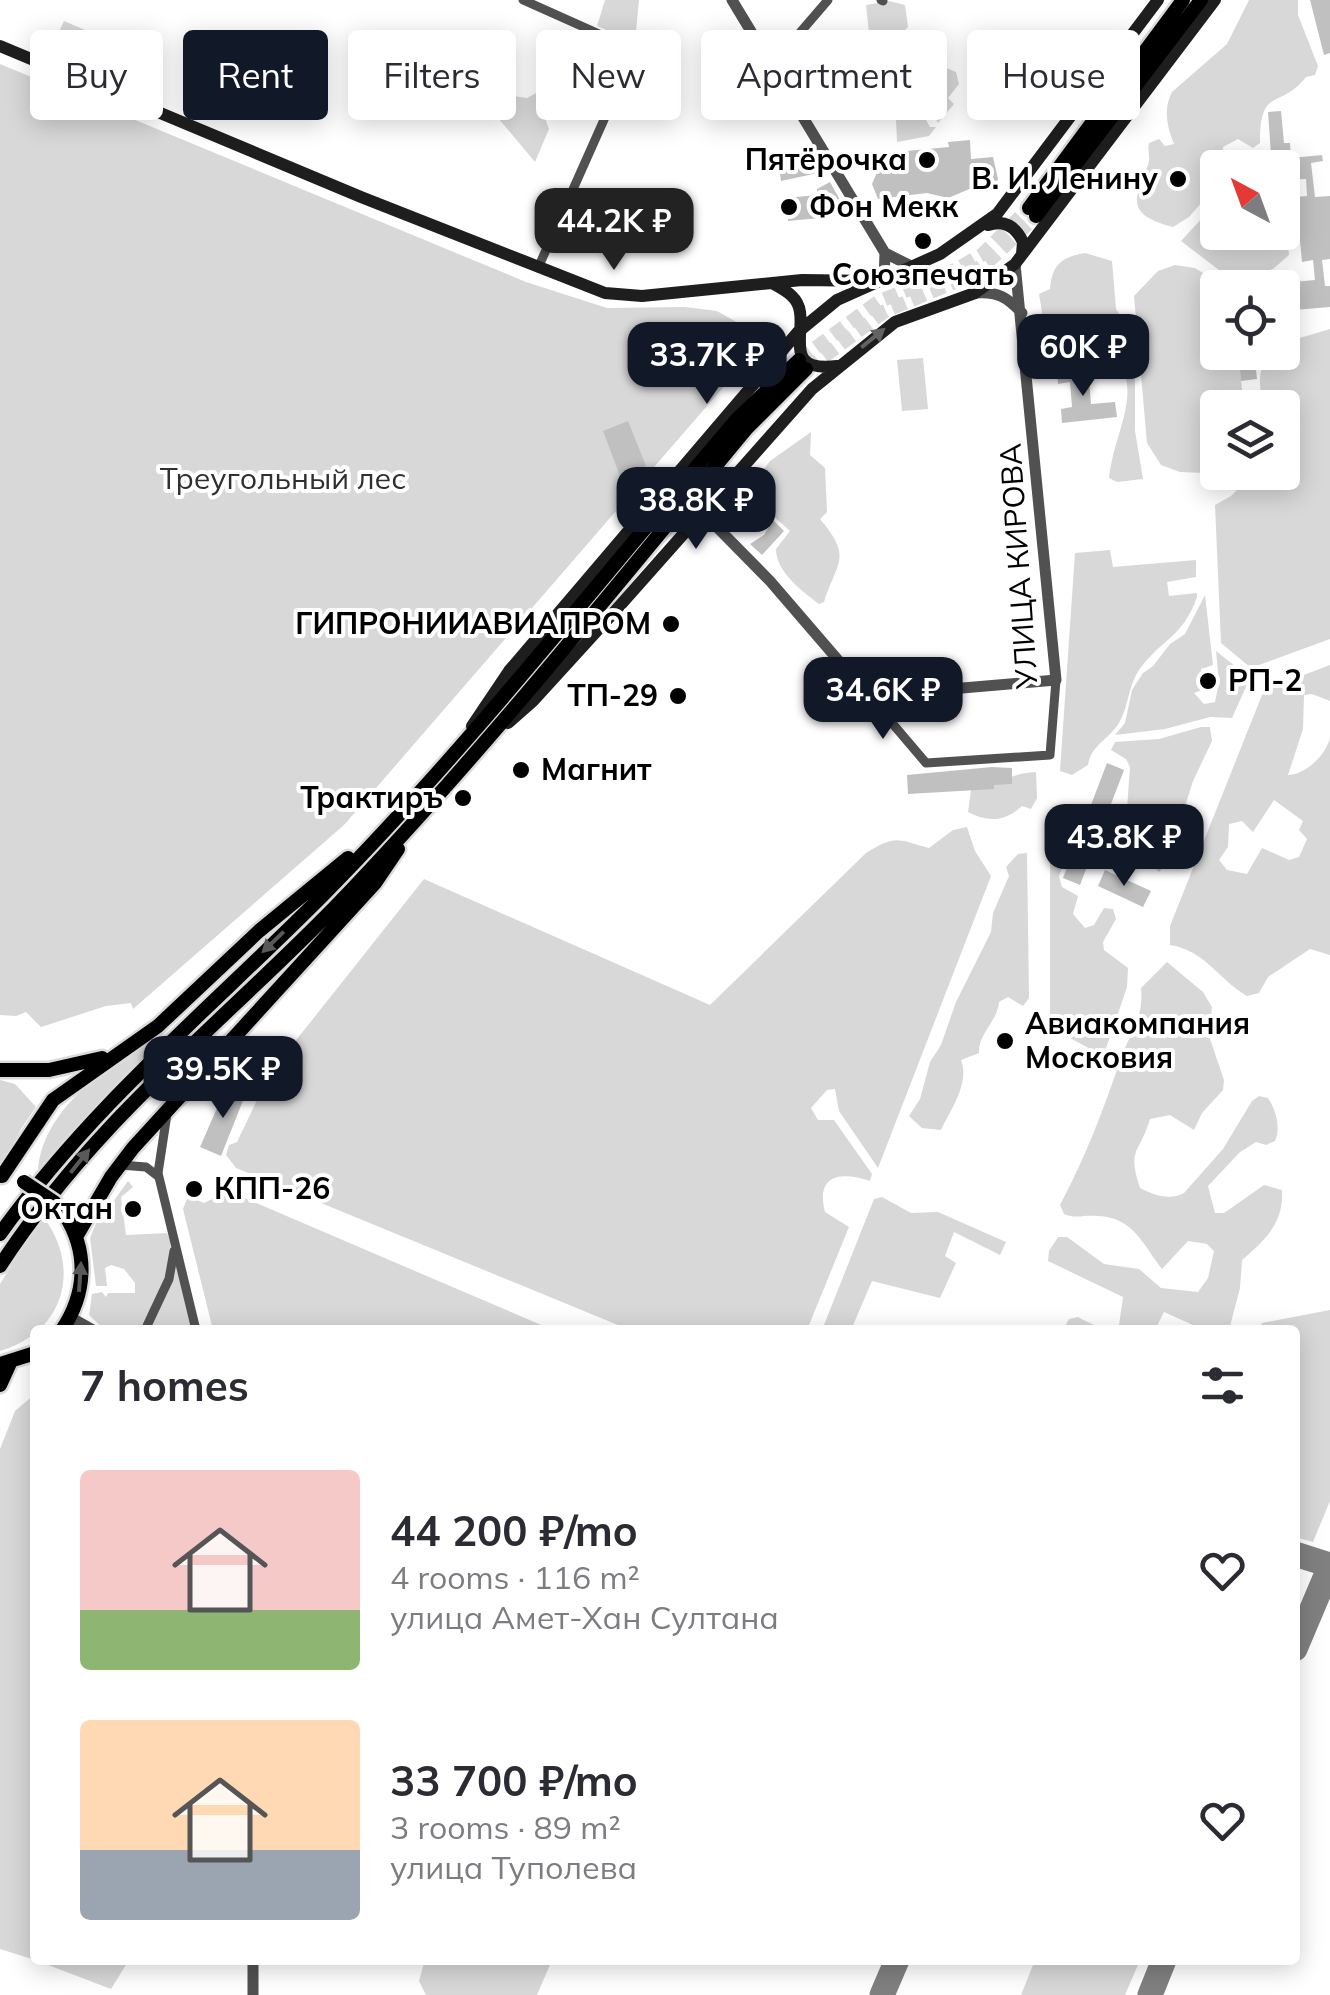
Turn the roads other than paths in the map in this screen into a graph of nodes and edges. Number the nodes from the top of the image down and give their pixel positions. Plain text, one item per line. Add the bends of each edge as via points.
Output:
1 (523, 0) edge
2 (732, 0) edge
3 (828, 0) edge
4 (1158, 0) edge
5 (1182, 0) edge
6 (1201, 0) edge
7 (1215, 0) edge
8 (752, 30) edge
9 (803, 30) edge
10 (0, 46) edge
11 (807, 120) edge
12 (976, 230) junction
13 (885, 253) junction
14 (1018, 259) junction
15 (916, 264) junction
16 (538, 268) junction
17 (884, 281) junction
18 (770, 282) junction
19 (974, 293) junction
20 (1022, 313) junction
21 (798, 332) junction
22 (802, 364) tunnel mouth
23 (839, 366) junction
24 (703, 512) junction
25 (1056, 680) junction
26 (869, 696) junction
27 (462, 752) junction
28 (423, 812) junction
29 (390, 823) junction
30 (134, 1043) junction
31 (0, 1070) edge
32 (169, 1106) junction
33 (120, 1165) junction
34 (1, 1176) edge
35 (158, 1176) junction
36 (0, 1234) edge
37 (76, 1236) junction
38 (174, 1238) junction
39 (0, 1266) edge
40 (66, 1324) edge
41 (147, 1325) edge
42 (195, 1325) edge
43 (30, 1355) edge
44 (5, 1364) edge
45 (0, 1386) edge
46 (253, 1965) edge
47 (253, 1995) edge

1 - 16 street via 636,50
2 - 8 street
3 - 9 street
4 - 12 main road via 1037,164
5 - 6 main road via 1032,212
7 - 14 main road
10 - 16 main road
11 - 13 street
12 - 14 main road via 1010,225 1024,242
12 - 15 main road
13 - 15 street
13 - 17 street
14 - 19 main road
14 - 20 street, УЛИЦА КИРОВА
15 - 17 main road
16 - 18 main road via 606,293
17 - 18 main road
17 - 21 main road via 837,300
18 - 21 main road via 795,300
19 - 20 street via 1008,298
23 -> 19 main road via 884,328
20 - 25 street, УЛИЦА КИРОВА
21 - 23 main road via 797,345 808,361
21 - 27 main road via 509,671
22 - 27 main road
23 - 24 main road via 779,422
24 - 26 street
24 - 27 main road via 533,701
25 - 26 street
25 - 26 street, УЛИЦА КИРОВА via 1050,755 926,763
27 - 28 main road
27 - 29 main road
28 - 32 main road via 375,883
39 -> 28 main road via 135,1098 334,908
29 - 30 main road
29 -> 36 main road via 117,1094
30 - 31 main road via 82,1065
30 - 34 main road via 53,1100
32 - 33 main road
32 - 35 street
33 - 35 street via 146,1167
33 - 37 main road
34 - 37 main road, bridge via 54,1202
35 - 38 street
40 -> 37 main road via 83,1272
38 - 41 street via 169,1279
38 - 42 street
43 - 44 main road
44 - 45 main road
46 - 47 street

